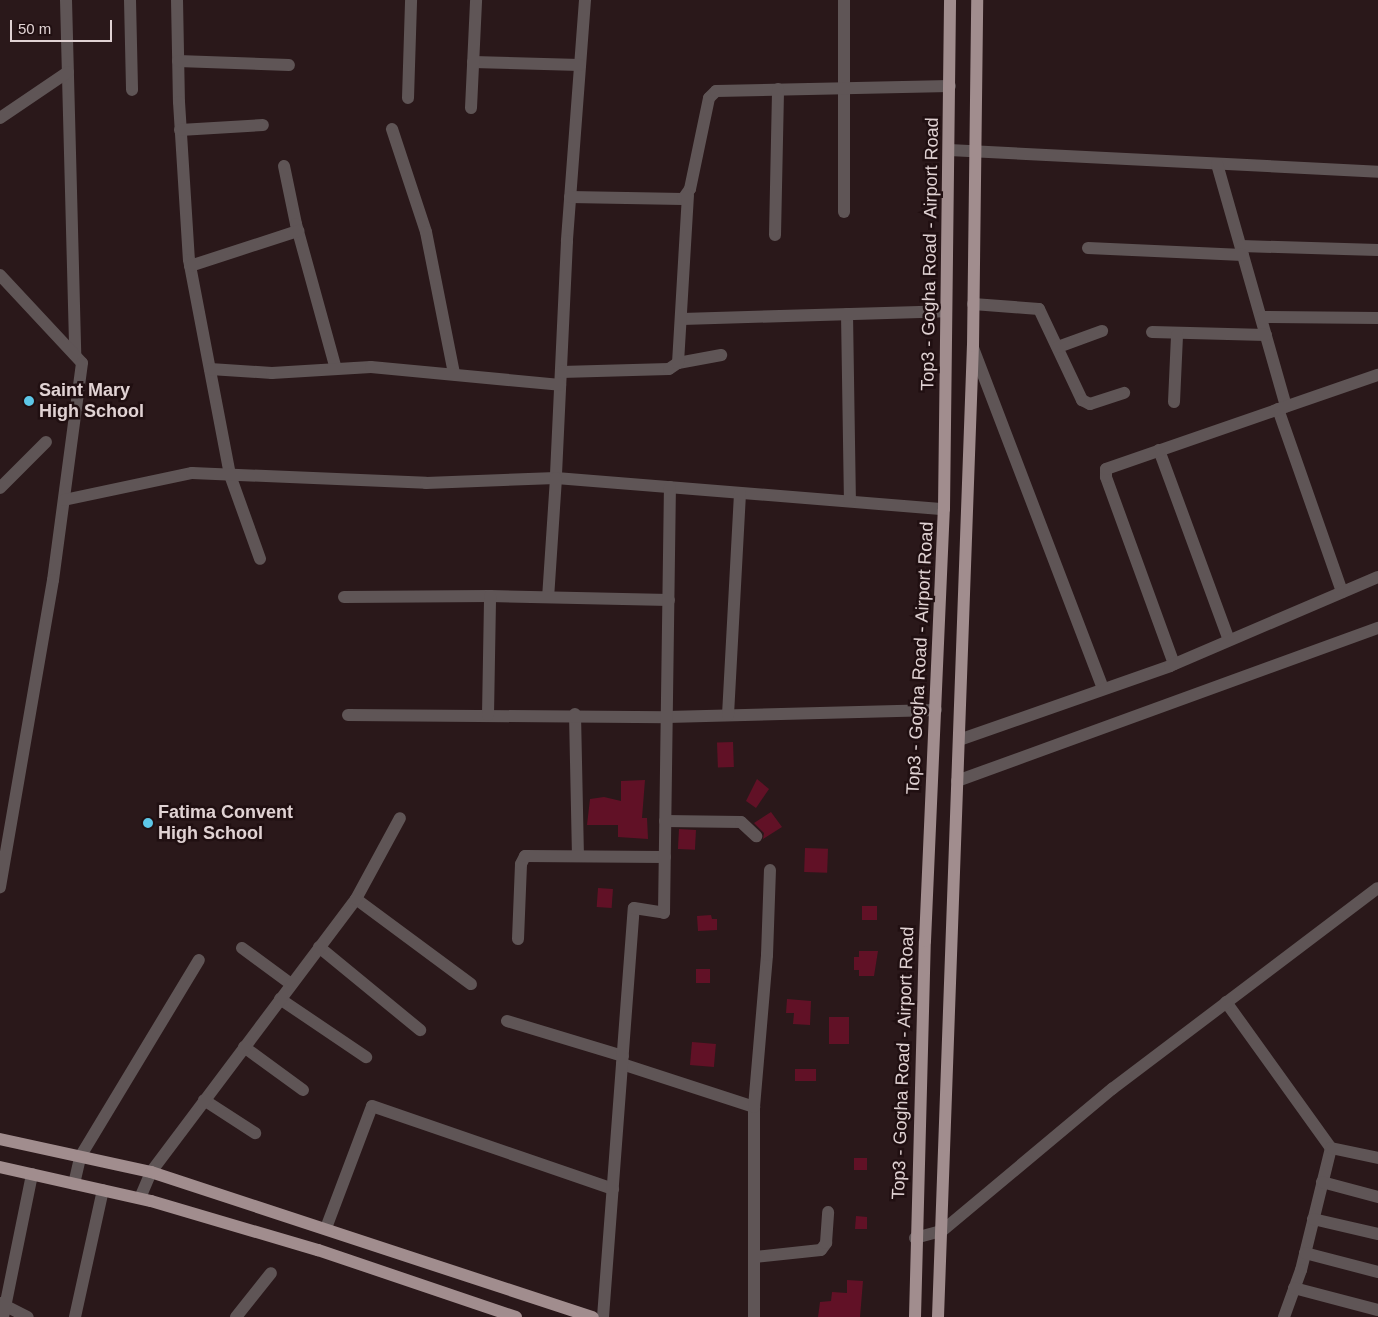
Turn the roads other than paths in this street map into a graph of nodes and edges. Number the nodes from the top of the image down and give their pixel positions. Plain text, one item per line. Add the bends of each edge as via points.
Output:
1 (66, 0) edge
2 (130, 0) edge
3 (176, 0) edge
4 (411, 0) edge
5 (476, 0) edge
6 (584, 0) edge
7 (844, 0) edge
8 (950, 0) edge
9 (977, 0) edge
10 (178, 61) junction
11 (473, 62) junction
12 (289, 65) dead end
13 (580, 65) junction
14 (68, 72) junction
15 (950, 86) junction
16 (842, 88) junction
17 (778, 89) junction
18 (132, 90) dead end
19 (408, 98) dead end
20 (471, 108) dead end
21 (0, 118) edge
22 (263, 125) dead end
23 (392, 129) dead end
24 (180, 130) junction
25 (949, 150) junction
26 (975, 151) junction
27 (1217, 164) junction
28 (284, 166) dead end
29 (1378, 172) edge
30 (688, 195) junction
31 (570, 197) junction
32 (844, 212) dead end
33 (298, 230) junction
34 (775, 235) dead end
35 (1088, 248) dead end
36 (1242, 250) junction
37 (1378, 250) edge
38 (190, 266) junction
39 (0, 276) edge
40 (973, 304) junction
41 (946, 311) junction
42 (847, 314) junction
43 (1261, 316) junction
44 (1378, 318) edge
45 (682, 319) junction
46 (1102, 331) dead end
47 (1152, 332) dead end
48 (1177, 334) junction
49 (1266, 335) junction
50 (972, 346) junction
51 (1058, 347) junction
52 (75, 355) junction
53 (721, 355) dead end
54 (678, 363) junction
55 (210, 369) junction
56 (336, 369) junction
57 (454, 374) junction
58 (1378, 375) edge
59 (561, 378) junction
60 (1124, 393) dead end
61 (1174, 402) dead end
62 (1282, 407) junction
63 (46, 442) dead end
64 (1159, 450) junction
65 (230, 475) junction
66 (556, 478) junction
67 (670, 487) junction
68 (0, 488) edge
69 (740, 493) junction
70 (64, 500) junction
71 (850, 501) junction
72 (944, 509) junction
73 (260, 559) dead end
74 (1378, 577) edge
75 (1342, 592) junction
76 (490, 596) junction
77 (344, 597) dead end
78 (548, 598) junction
79 (669, 600) junction
80 (1378, 628) edge
81 (1230, 640) junction
82 (1174, 664) junction
83 (1103, 689) junction
84 (936, 710) junction
85 (575, 714) junction
86 (348, 715) dead end
87 (488, 715) junction
88 (728, 715) junction
89 (667, 716) junction
90 (959, 740) junction
91 (957, 782) junction
92 (400, 818) dead end
93 (665, 821) junction
94 (756, 836) dead end
95 (578, 856) junction
96 (665, 858) junction
97 (770, 870) dead end
98 (0, 887) edge
99 (1378, 888) edge
100 (356, 899) junction
101 (518, 939) dead end
102 (319, 947) junction
103 (242, 948) dead end
104 (199, 960) dead end
105 (291, 984) junction
106 (471, 984) dead end
107 (280, 999) junction
108 (1226, 1002) junction
109 (507, 1021) dead end
110 (420, 1030) dead end
111 (244, 1047) junction
112 (366, 1058) dead end
113 (622, 1060) junction
114 (303, 1090) dead end
115 (204, 1100) junction
116 (754, 1107) junction
117 (255, 1133) dead end
118 (0, 1139) edge
119 (1331, 1148) junction
120 (80, 1157) junction
121 (1378, 1158) edge
122 (0, 1167) edge
123 (151, 1172) junction
124 (32, 1174) junction
125 (1322, 1182) junction
126 (74, 1184) junction
127 (613, 1189) junction
128 (103, 1190) junction
129 (1378, 1197) edge
130 (140, 1198) junction
131 (828, 1212) dead end
132 (1313, 1219) junction
133 (326, 1228) junction
134 (942, 1231) junction
135 (1378, 1234) edge
136 (915, 1238) junction
137 (1305, 1253) junction
138 (755, 1256) junction
139 (1378, 1272) edge
140 (271, 1273) dead end
141 (1294, 1288) junction
142 (3, 1309) edge
143 (1378, 1310) edge
144 (28, 1317) edge
145 (75, 1317) edge
146 (236, 1317) edge
147 (514, 1317) edge
148 (593, 1317) edge
149 (603, 1317) edge
150 (754, 1317) edge
151 (915, 1317) edge
152 (938, 1317) edge
153 (1284, 1317) edge

1 - 14 street
2 - 18 street
3 - 10 street
4 - 19 street
5 - 11 street
6 - 13 street
7 - 16 street
8 - 15 main road, Top3 - Gogha Road - Airport Road
9 - 26 main road
10 - 12 street
10 - 24 street
11 - 13 street
11 - 20 street
13 - 31 street
14 - 21 street
14 - 52 street
15 - 16 street
15 - 25 main road, Top3 - Gogha Road - Airport Road
16 - 17 street
16 - 32 street
17 - 30 street via 721,90 711,94
17 - 34 street
22 - 24 street
23 - 57 street via 426,232
24 - 38 street
25 - 26 street
25 - 41 main road, Top3 - Gogha Road - Airport Road
26 - 27 street
26 - 40 main road
27 - 29 street
27 - 36 street
28 - 33 street
30 - 31 street via 677,201
30 - 45 street
31 - 59 street
33 - 38 street
33 - 56 street
35 - 36 street
36 - 37 street
36 - 43 street
38 - 55 street
39 - 52 street
40 - 50 main road
40 - 51 street via 1039,309
41 - 42 street
41 - 72 main road, Top3 - Gogha Road - Airport Road
42 - 45 street
42 - 71 street
43 - 44 street
43 - 49 street
45 - 54 street
46 - 51 street
47 - 48 street
48 - 49 street
48 - 61 street
49 - 62 street
50 - 83 street
50 - 90 main road
51 - 60 street via 1085,403
52 - 70 street via 82,363
53 - 54 street
54 - 59 street via 669,369
55 - 56 street via 272,373
55 - 65 street
56 - 57 street via 371,367
57 - 59 street
58 - 62 street
59 - 66 street
62 - 64 street
62 - 75 street
63 - 68 street
64 - 81 street
64 - 82 street via 1109,467 1105,472
65 - 66 street via 426,484
65 - 70 street via 192,473
65 - 73 street
66 - 67 street
66 - 78 street
67 - 69 street
67 - 79 street
69 - 71 street
69 - 88 street
70 - 98 street
71 - 72 street
72 - 84 main road, Top3 - Gogha Road - Airport Road
74 - 75 street
75 - 81 street
76 - 77 street
76 - 78 street
76 - 87 street
78 - 79 street
79 - 89 street
80 - 91 street
81 - 82 street
82 - 83 street
83 - 90 street
84 - 88 street
84 - 136 main road, Top3 - Gogha Road - Airport Road
85 - 87 street
85 - 89 street
85 - 95 street
86 - 87 street
88 - 89 street
89 - 93 street
90 - 91 main road
91 - 134 main road
92 - 100 street
93 - 94 street via 741,822
93 - 96 street
95 - 96 street
95 - 101 street via 529,855 522,860
96 - 113 street via 664,913 634,908
97 - 116 street via 767,955
99 - 108 street
100 - 102 street
100 - 106 street
102 - 105 street
102 - 110 street
103 - 105 street
104 - 120 street
105 - 107 street
107 - 111 street
107 - 112 street
108 - 119 street
108 - 134 street via 1112,1089
109 - 113 street
111 - 114 street
111 - 115 street
113 - 116 street
113 - 127 street
115 - 117 street
115 - 123 street
116 - 138 street
118 - 120 main road
119 - 121 street
119 - 125 street
120 - 123 main road
120 - 126 street
122 - 124 main road
123 - 130 street
123 - 133 main road
124 - 126 main road
124 - 142 street
125 - 129 street
125 - 132 street
126 - 128 main road
127 - 133 street via 372,1106
127 - 149 street
128 - 130 main road
128 - 145 street
130 - 147 main road via 318,1250
131 - 138 street via 826,1243 822,1250
132 - 135 street
132 - 137 street
133 - 148 main road
134 - 136 street
134 - 152 main road
136 - 151 main road, Top3 - Gogha Road - Airport Road
137 - 139 street
137 - 141 street
138 - 150 street
140 - 146 street
141 - 143 street
141 - 153 street
142 - 144 street

